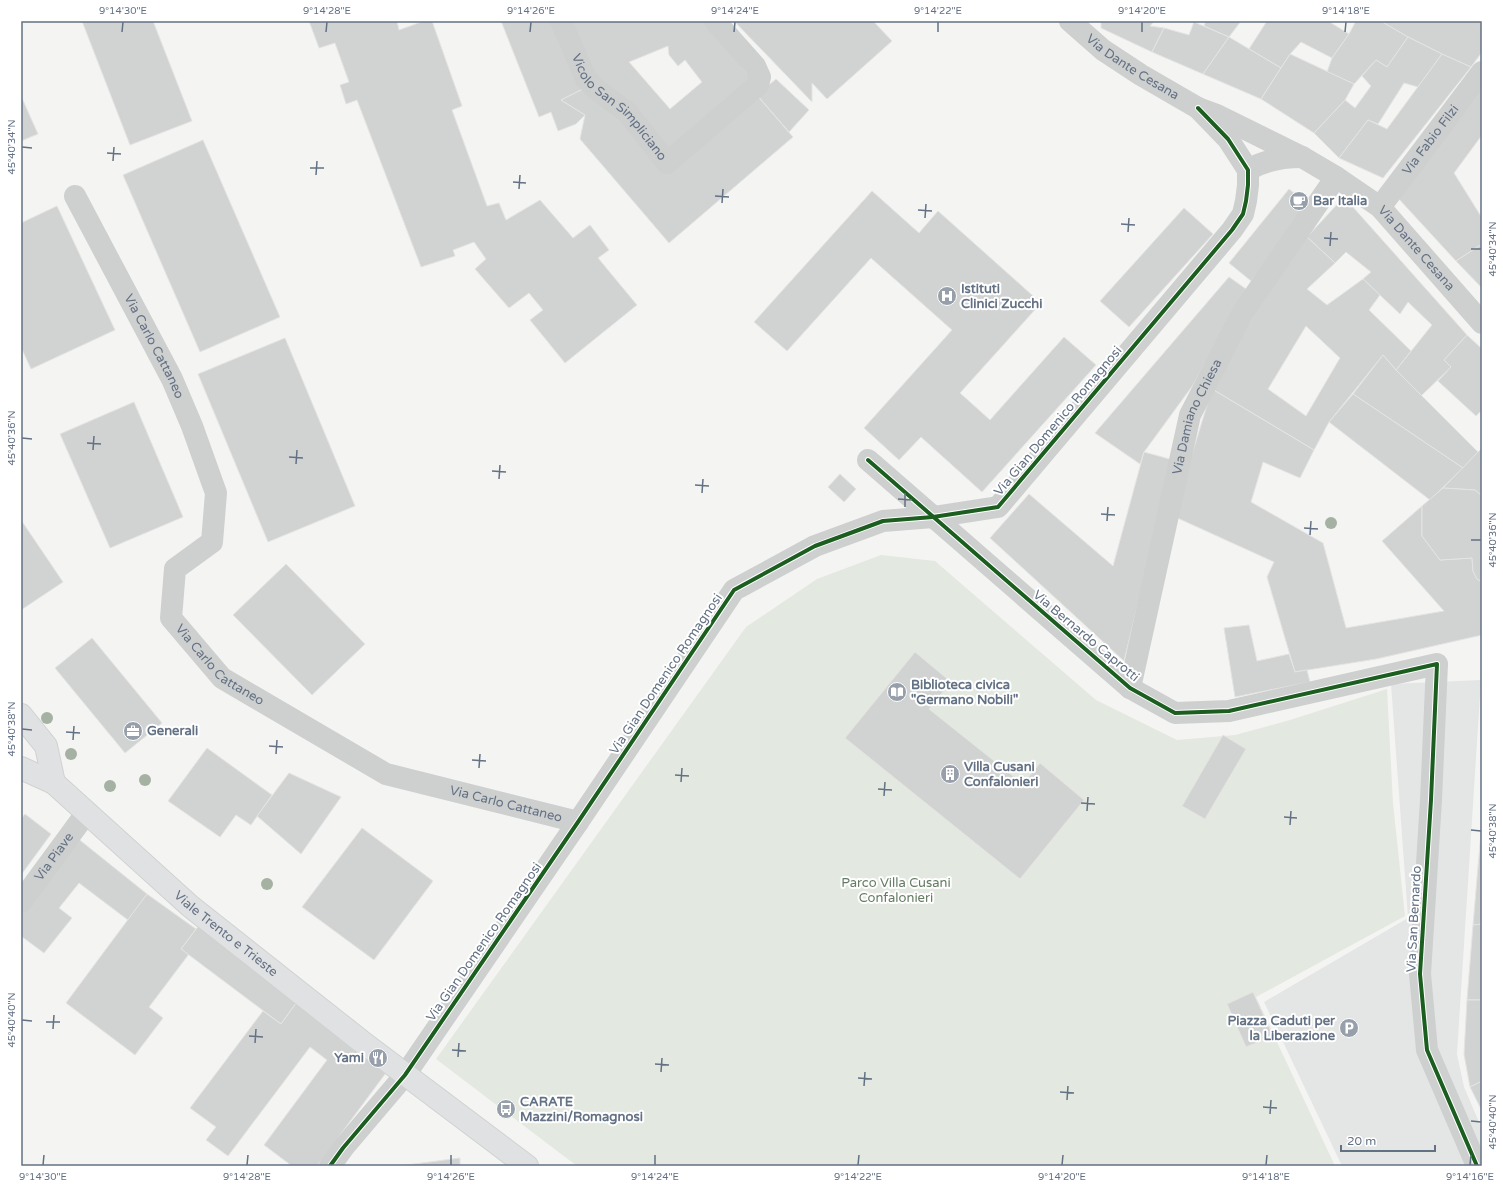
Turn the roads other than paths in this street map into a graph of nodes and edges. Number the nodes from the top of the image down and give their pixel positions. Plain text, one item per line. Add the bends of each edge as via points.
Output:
1 (561, 21) edge
2 (714, 21) edge
3 (1070, 21) edge
4 (1482, 72) edge
5 (1198, 108) junction
6 (1302, 157) junction
7 (1248, 170) junction
8 (1336, 177) junction
9 (76, 196) dead end
10 (1380, 207) junction
11 (1482, 323) edge
12 (868, 460) dead end
13 (933, 517) junction
14 (1437, 664) joint
15 (1130, 688) junction
16 (21, 715) edge
17 (21, 768) edge
18 (54, 784) junction
19 (87, 812) junction
20 (578, 822) junction
21 (21, 902) edge
22 (405, 1075) junction
23 (330, 1166) edge
24 (527, 1166) edge
25 (1477, 1166) edge

1 - 2 street, Vicolo San Simpliciano via 586,79 628,113 667,163 758,85 760,77 755,66
3 - 5 street, Via Dante Cesana via 1108,53
4 - 10 street, Via Fabio Filzi
5 - 6 street, Via Dante Cesana
5 - 7 street, Via Dante Cesana via 1228,139
6 - 7 street via 1282,158 1257,164
6 - 8 street, Via Dante Cesana
7 - 13 street, Via Gian Domenico Romagnosi via 1245,208 1232,230 998,507
8 - 10 street, Via Dante Cesana
8 - 15 street, Via Damiano Chiesa via 1243,312 1190,415
9 - 20 street, Via Carlo Cattaneo via 172,379 216,493 212,542 175,570 171,618 222,678 386,774
10 - 11 street, Via Dante Cesana
12 - 13 street, Via Bernardo Caprotti
13 - 15 street, Via Bernardo Caprotti
13 - 20 street, Via Gian Domenico Romagnosi via 883,521 828,541 734,590
14 - 15 street, Via Bernardo Caprotti via 1230,711 1175,713
14 - 25 street, Via San Bernardo via 1420,974 1427,1050
16 - 18 main road via 46,746
17 - 18 main road, Viale Trento e Trieste
18 - 19 main road, Viale Trento e Trieste
19 - 21 street, Via Piave
19 - 22 main road, Viale Trento e Trieste via 190,906
20 - 22 street, Via Gian Domenico Romagnosi
22 - 23 street, Via Gian Domenico Romagnosi
22 - 24 main road, Viale Trento e Trieste

